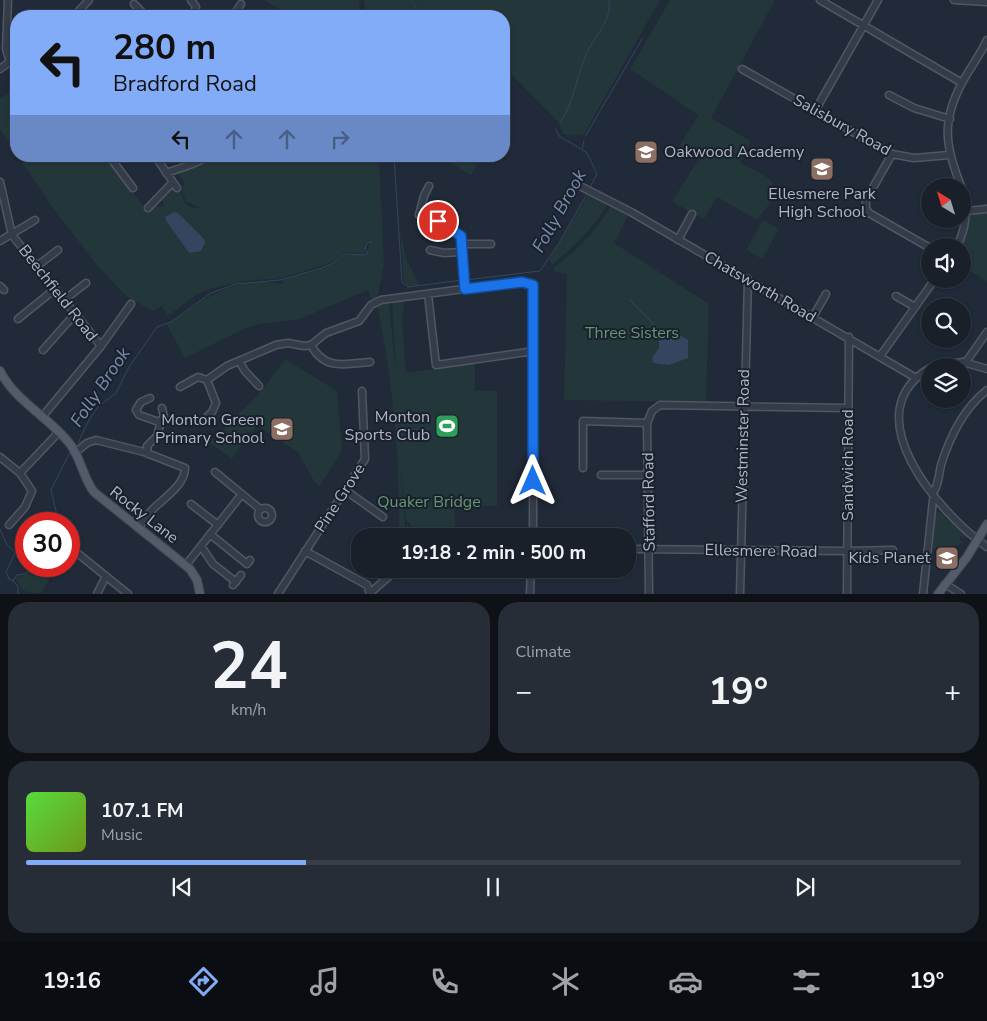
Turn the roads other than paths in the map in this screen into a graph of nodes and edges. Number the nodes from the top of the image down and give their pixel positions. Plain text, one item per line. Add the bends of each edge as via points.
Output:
1 (8, 0) edge
2 (89, 0) edge
3 (820, 0) edge
4 (878, 0) edge
5 (954, 0) edge
6 (987, 2) edge
7 (134, 4) dead end
8 (241, 4) dead end
9 (80, 10) edge
10 (138, 10) edge
11 (237, 10) edge
12 (4, 20) edge
13 (864, 25) junction
14 (987, 40) edge
15 (10, 62) joint
16 (0, 69) edge
17 (742, 69) dead end
18 (962, 82) junction
19 (889, 95) dead end
20 (815, 111) junction
21 (950, 119) junction
22 (892, 154) junction
23 (949, 155) junction
24 (114, 162) edge
25 (159, 162) edge
26 (195, 162) edge
27 (166, 173) junction
28 (957, 178) edge
29 (0, 182) edge
30 (429, 186) dead end
31 (582, 187) dead end
32 (133, 188) dead end
33 (2, 204) edge
34 (148, 208) dead end
35 (987, 209) edge
36 (971, 211) edge
37 (692, 214) dead end
38 (35, 220) dead end
39 (12, 235) junction
40 (678, 240) junction
41 (0, 241) edge
42 (921, 243) edge
43 (462, 244) junction
44 (491, 244) dead end
45 (58, 250) dead end
46 (430, 250) dead end
47 (461, 252) junction
48 (37, 266) junction
49 (748, 279) junction
50 (86, 283) dead end
51 (929, 288) edge
52 (55, 289) junction
53 (465, 289) junction
54 (428, 294) junction
55 (826, 294) dead end
56 (896, 296) dead end
57 (64, 300) junction
58 (131, 304) dead end
59 (915, 307) junction
60 (75, 314) junction
61 (813, 317) junction
62 (18, 319) dead end
63 (987, 332) edge
64 (849, 337) junction
65 (311, 344) junction
66 (101, 346) junction
67 (43, 350) dead end
68 (534, 352) junction
69 (881, 355) junction
70 (969, 358) edge
71 (239, 360) junction
72 (370, 362) dead end
73 (971, 364) edge
74 (987, 369) edge
75 (0, 371) edge
76 (921, 374) edge
77 (916, 378) junction
78 (207, 380) junction
79 (3, 384) edge
80 (259, 386) dead end
81 (180, 387) dead end
82 (987, 390) edge
83 (362, 391) dead end
84 (150, 398) dead end
85 (162, 408) dead end
86 (744, 408) junction
87 (848, 408) junction
88 (42, 417) junction
89 (207, 417) dead end
90 (159, 422) junction
91 (647, 423) junction
92 (58, 432) junction
93 (76, 453) junction
94 (148, 454) junction
95 (0, 457) edge
96 (583, 468) dead end
97 (215, 472) dead end
98 (20, 473) junction
99 (601, 475) dead end
100 (648, 475) junction
101 (346, 490) junction
102 (242, 494) junction
103 (933, 496) junction
104 (191, 504) dead end
105 (260, 509) dead end
106 (383, 517) dead end
107 (987, 524) edge
108 (218, 525) junction
109 (9, 526) dead end
110 (138, 528) junction
111 (533, 528) edge
112 (210, 534) junction
113 (978, 540) junction
114 (201, 546) junction
115 (987, 547) edge
116 (636, 549) edge
117 (650, 550) junction
118 (741, 550) junction
119 (894, 550) dead end
120 (305, 551) junction
121 (847, 551) junction
122 (80, 555) edge
123 (250, 560) dead end
124 (186, 565) junction
125 (241, 575) dead end
126 (106, 576) junction
127 (387, 578) edge
128 (531, 578) edge
129 (944, 584) junction
130 (370, 593) edge
131 (97, 594) edge
132 (128, 594) edge
133 (200, 594) edge
134 (278, 594) edge
135 (530, 594) edge
136 (649, 594) edge
137 (740, 594) edge
138 (847, 594) edge
139 (923, 594) edge
140 (938, 594) edge
141 (961, 594) edge

1 - 12 street
2 - 9 street
3 - 13 street
4 - 13 street
5 - 6 street
7 - 10 street
8 - 11 street
12 - 15 street
13 - 18 street
13 - 20 street
14 - 18 street
15 - 16 street
17 - 20 street, Salisbury Road
18 - 21 street
19 - 21 street via 914,108
20 - 22 street, Salisbury Road
21 - 23 street
22 - 23 street, Salisbury Road via 914,158
22 - 42 street via 866,200 866,208 870,214
23 - 28 street
24 - 32 street
25 - 27 street
26 - 27 street
27 - 34 street via 175,185 159,202
29 - 33 street, Beechfield Road
30 - 43 street via 423,192 417,214 455,230 461,236
31 - 40 street, Chatsworth Road
33 - 39 street, Beechfield Road
35 - 36 street
37 - 40 street
38 - 39 street
39 - 41 street
39 - 48 street, Beechfield Road
40 - 49 street, Chatsworth Road
43 - 44 street
43 - 47 street
45 - 48 street
46 - 47 street
47 - 53 street
48 - 52 street, Beechfield Road
49 - 61 street, Chatsworth Road
49 - 86 street, Westminster Road
50 - 57 street
51 - 59 street
52 - 57 street, Beechfield Road
52 - 62 street
53 - 54 street
53 - 68 street via 522,282 533,285
54 - 65 street via 378,300 359,321 326,333
54 - 68 street via 436,365
55 - 61 street
56 - 59 street
57 - 60 street, Beechfield Road
58 - 66 street
59 - 69 street
60 - 66 street, Beechfield Road
60 - 67 street
61 - 64 street, Chatsworth Road
63 - 70 street
64 - 69 street, Chatsworth Road
64 - 87 street, Sandwich Road
65 - 71 street via 281,343
65 - 72 street via 319,358 329,364
66 - 88 street
68 - 111 street
69 - 77 street, Chatsworth Road
71 - 78 street
71 - 80 street
73 - 74 street
75 - 79 main road
76 - 77 street
77 - 103 street via 901,399 899,425 909,457
78 - 81 street via 198,377
78 - 89 street via 216,403
79 - 88 main road
82 - 103 street via 959,422 948,444
83 - 101 street, Pine Grove via 366,457
84 - 90 street via 141,402 137,413
85 - 90 street via 164,417
86 - 87 street
86 - 91 street, Stafford Road via 660,405 652,411
86 - 118 street, Westminster Road
87 - 121 street, Sandwich Road
88 - 92 main road
90 - 94 street via 157,436 147,446
91 - 96 street via 583,420
91 - 100 street, Stafford Road
92 - 93 main road
92 - 98 street
93 - 94 street via 96,440
93 - 110 main road, Rocky Lane via 85,479 94,492
94 - 110 street via 186,468 168,496
95 - 98 street
97 - 102 street
98 - 109 street via 32,495
99 - 100 street
100 - 117 street, Stafford Road
101 - 106 street
101 - 120 street, Pine Grove
102 - 105 street
102 - 108 street
103 - 113 street
103 - 139 street
104 - 108 street
107 - 113 main road
108 - 112 street
110 - 124 main road, Rocky Lane
112 - 114 street
112 - 123 street via 247,564
113 - 115 street
113 - 129 main road
114 - 124 street
114 - 125 street via 213,564 234,584
116 - 117 street, Ellesmere Road
117 - 118 street, Ellesmere Road
117 - 136 street, Stafford Road
118 - 121 street, Ellesmere Road
118 - 137 street, Westminster Road
119 - 121 street, Ellesmere Road
120 - 130 street via 367,585
120 - 134 street, Pine Grove
121 - 138 street, Sandwich Road
122 - 126 street
124 - 133 main road, Rocky Lane via 196,577
126 - 131 street
126 - 132 street
127 - 130 street
128 - 135 street
129 - 140 main road
129 - 141 street

